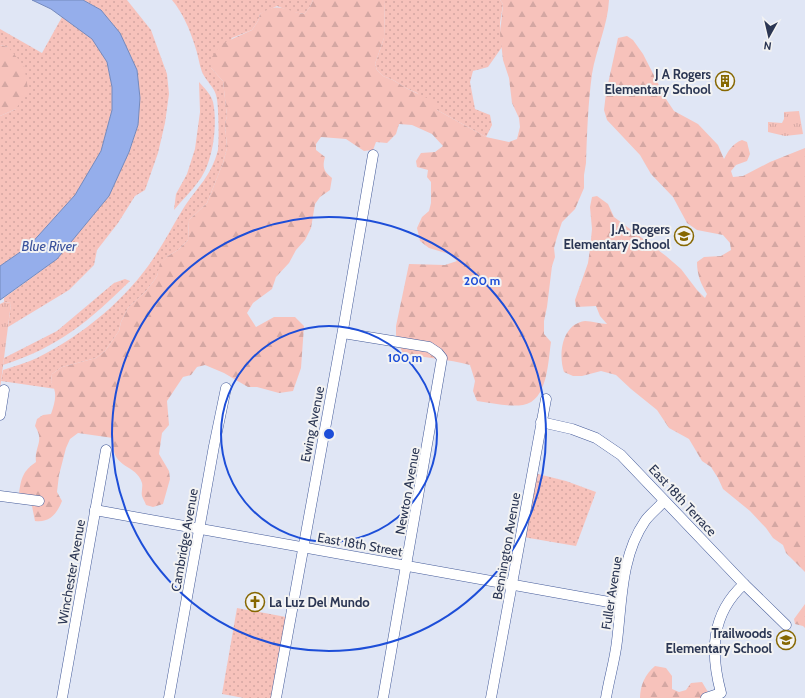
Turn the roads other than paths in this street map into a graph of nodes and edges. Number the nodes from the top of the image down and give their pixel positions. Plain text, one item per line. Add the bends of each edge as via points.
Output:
1 (373, 155) dead end
2 (343, 333) junction
3 (226, 388) dead end
4 (4, 390) dead end
5 (546, 400) dead end
6 (0, 415) edge
7 (542, 422) junction
8 (106, 450) dead end
9 (0, 496) edge
10 (39, 501) dead end
11 (664, 501) junction
12 (95, 510) junction
13 (199, 529) junction
14 (302, 548) junction
15 (407, 566) junction
16 (512, 584) junction
17 (744, 584) junction
18 (620, 604) junction
19 (786, 625) dead end
20 (62, 698) edge
21 (169, 698) edge
22 (276, 698) edge
23 (383, 698) edge
24 (492, 698) edge
25 (606, 698) edge
26 (706, 698) edge

1 - 2 street, Ewing Avenue
2 - 14 street, Ewing Avenue
2 - 15 street, Newton Avenue via 429,347 442,358
3 - 13 street, Cambridge Avenue
4 - 6 street
5 - 7 street, Bennington Avenue
7 - 11 street, East 18th Terrace via 596,438 621,455
7 - 16 street, Bennington Avenue
8 - 12 street, Winchester Avenue
9 - 10 street
11 - 17 street, East 18th Terrace
11 - 18 street, Fuller Avenue via 646,521 633,542 626,564
12 - 13 street, East 18th Street
12 - 20 street, Winchester Avenue
13 - 14 street, East 18th Street
13 - 21 street, Cambridge Avenue
14 - 15 street, East 18th Street
14 - 22 street, Ewing Avenue
15 - 16 street, East 18th Street
15 - 23 street, Newton Avenue
16 - 18 street, East 18th Street
16 - 24 street, Bennington Avenue
17 - 19 street, East 18th Terrace
17 - 26 street via 727,603 718,626 714,652 721,693
18 - 25 street, Fuller Avenue via 617,642

